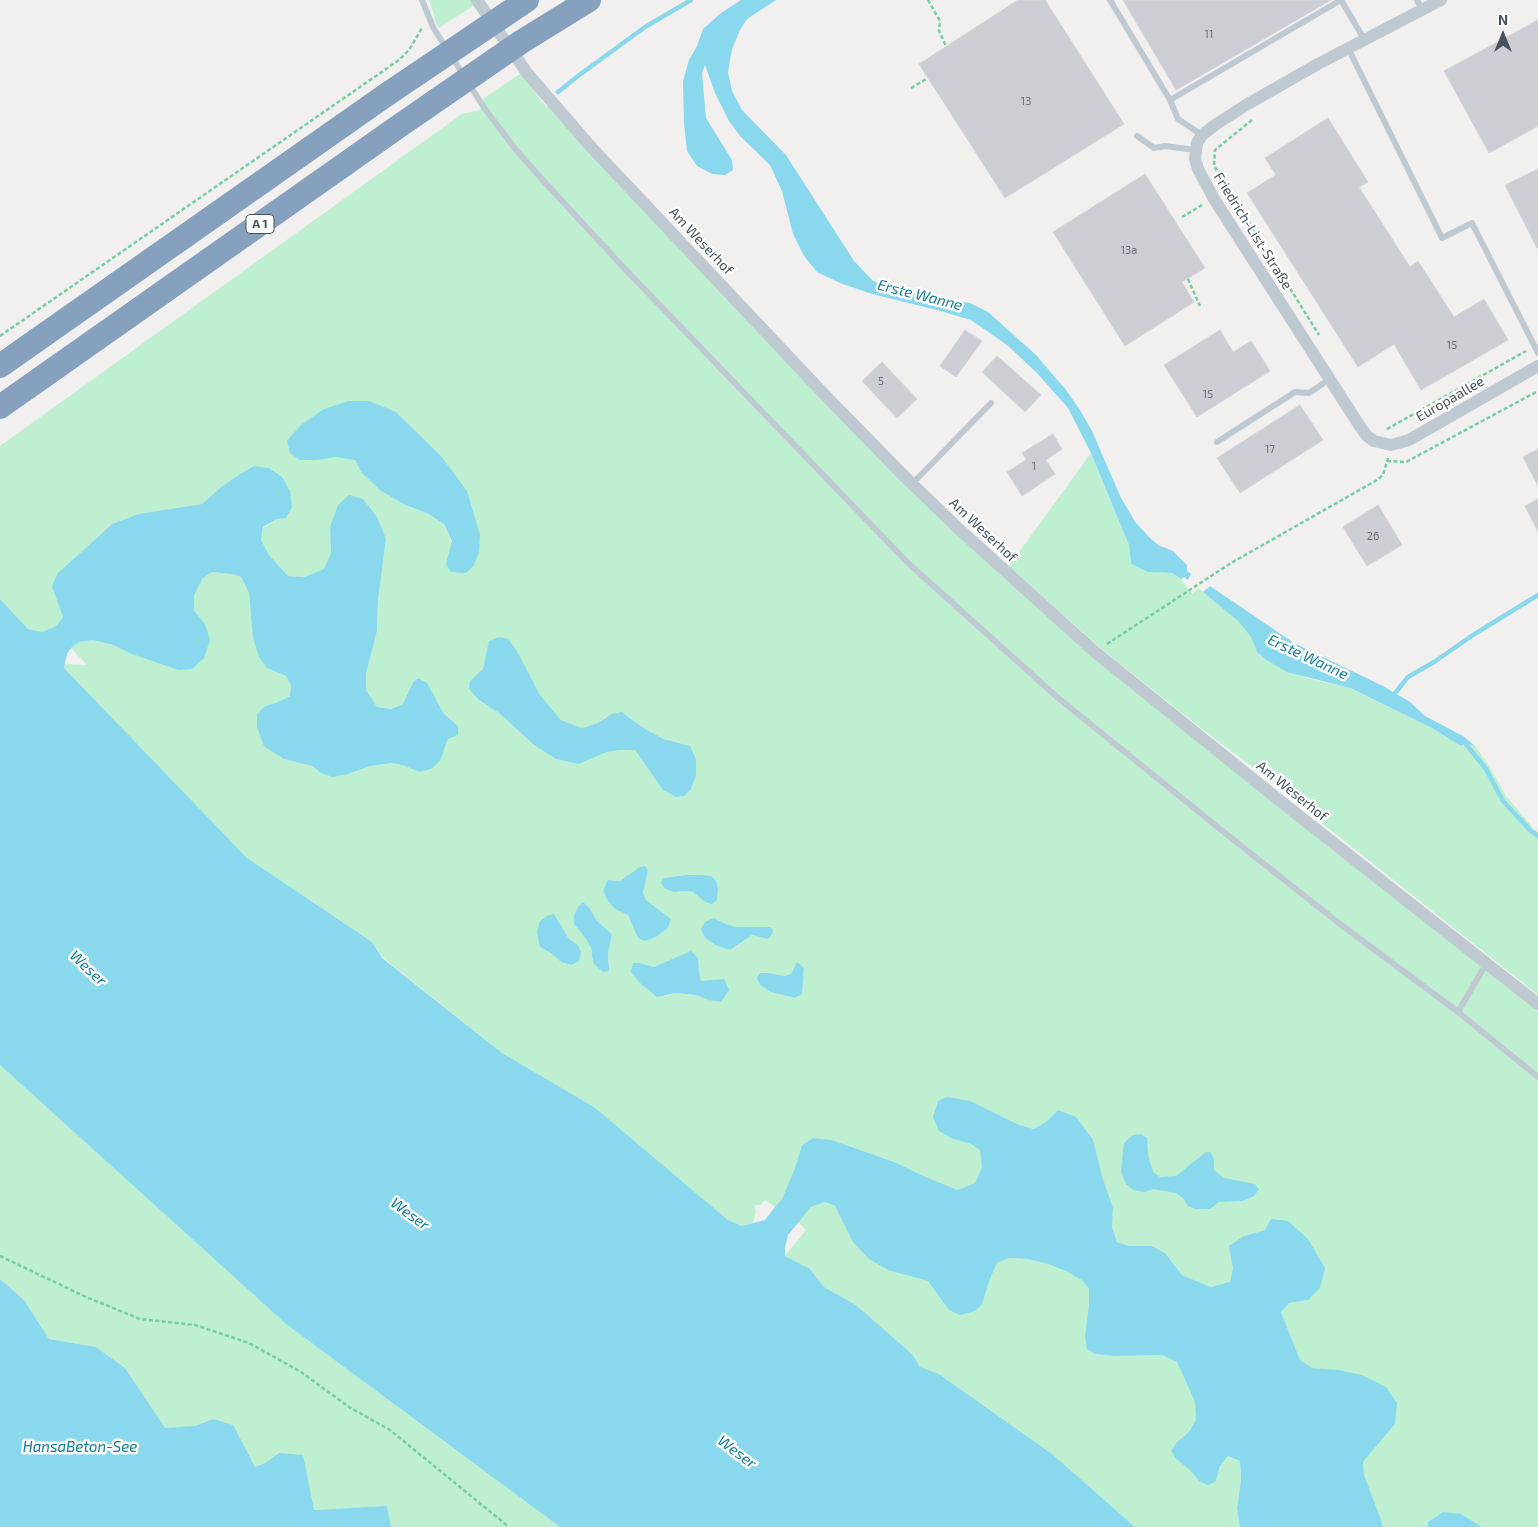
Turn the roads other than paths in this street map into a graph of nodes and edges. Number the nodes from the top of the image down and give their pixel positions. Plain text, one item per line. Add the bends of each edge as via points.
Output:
1 (422, 0) edge
2 (527, 0) edge
3 (589, 0) edge
4 (1110, 0) edge
5 (1341, 0) edge
6 (1441, 0) edge
7 (478, 2) edge
8 (1420, 5) edge
9 (1364, 40) junction
10 (1348, 48) junction
11 (1170, 100) junction
12 (1202, 135) junction
13 (1137, 136) dead end
14 (1195, 150) junction
15 (1536, 349) edge
16 (0, 366) edge
17 (1538, 366) edge
18 (1330, 379) junction
19 (991, 404) dead end
20 (0, 407) edge
21 (1377, 437) joint
22 (1217, 442) dead end
23 (912, 484) junction
24 (1486, 964) junction
25 (1538, 1004) edge
26 (1458, 1012) junction
27 (1538, 1077) edge

1 - 26 lane via 433,27 485,109 516,150 624,268 908,563 1057,697 1332,918
2 - 16 highway, A 1
3 - 20 highway, A 1 via 402,124
4 - 11 lane
5 - 9 lane
5 - 11 lane
6 - 8 street
7 - 23 street, Am Weserhof via 527,73 592,148
8 - 9 street
9 - 10 street
10 - 12 street via 1246,105
10 - 15 lane via 1442,238 1472,223
11 - 12 lane via 1178,119
12 - 14 street
13 - 14 lane via 1154,148 1165,146
14 - 18 street, Friedrich-List-Straße via 1198,169 1214,199
17 - 21 street, Europaallee via 1400,443 1391,445
18 - 21 street, Friedrich-List-Straße via 1361,428
18 - 22 lane via 1309,393 1295,392
19 - 23 lane
23 - 24 street, Am Weserhof via 1095,652
24 - 25 street, Am Weserhof
24 - 26 lane
26 - 27 lane

